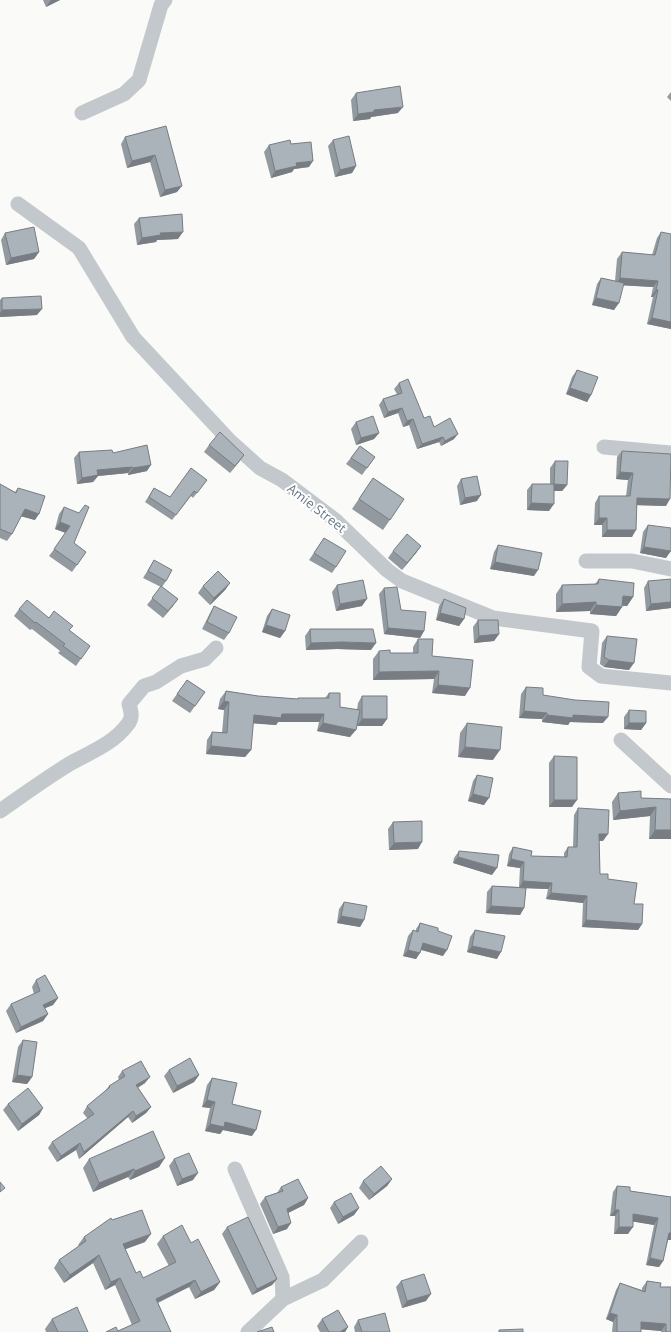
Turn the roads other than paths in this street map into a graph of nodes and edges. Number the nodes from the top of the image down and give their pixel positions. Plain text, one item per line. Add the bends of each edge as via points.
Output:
1 (166, 0) edge
2 (82, 113) dead end
3 (18, 204) dead end
4 (604, 447) dead end
5 (671, 453) edge
6 (586, 561) dead end
7 (671, 569) edge
8 (216, 648) dead end
9 (671, 683) edge
10 (621, 740) dead end
11 (671, 786) edge
12 (0, 812) edge
13 (235, 1169) dead end
14 (361, 1242) dead end
15 (283, 1299) junction
16 (248, 1332) edge

1 - 2 street via 161,5 139,80 124,94
3 - 9 street, Amie Street via 78,248 133,337 230,441 260,468 282,480 335,520 387,570 402,581 492,618 592,631 589,666 601,676
4 - 5 street
6 - 7 street via 632,561
8 - 12 street via 205,659 181,666 156,682 144,686 129,704 132,715 129,724 104,747 59,771
10 - 11 street
13 - 15 street via 282,1277
14 - 15 street via 324,1280
15 - 16 street

